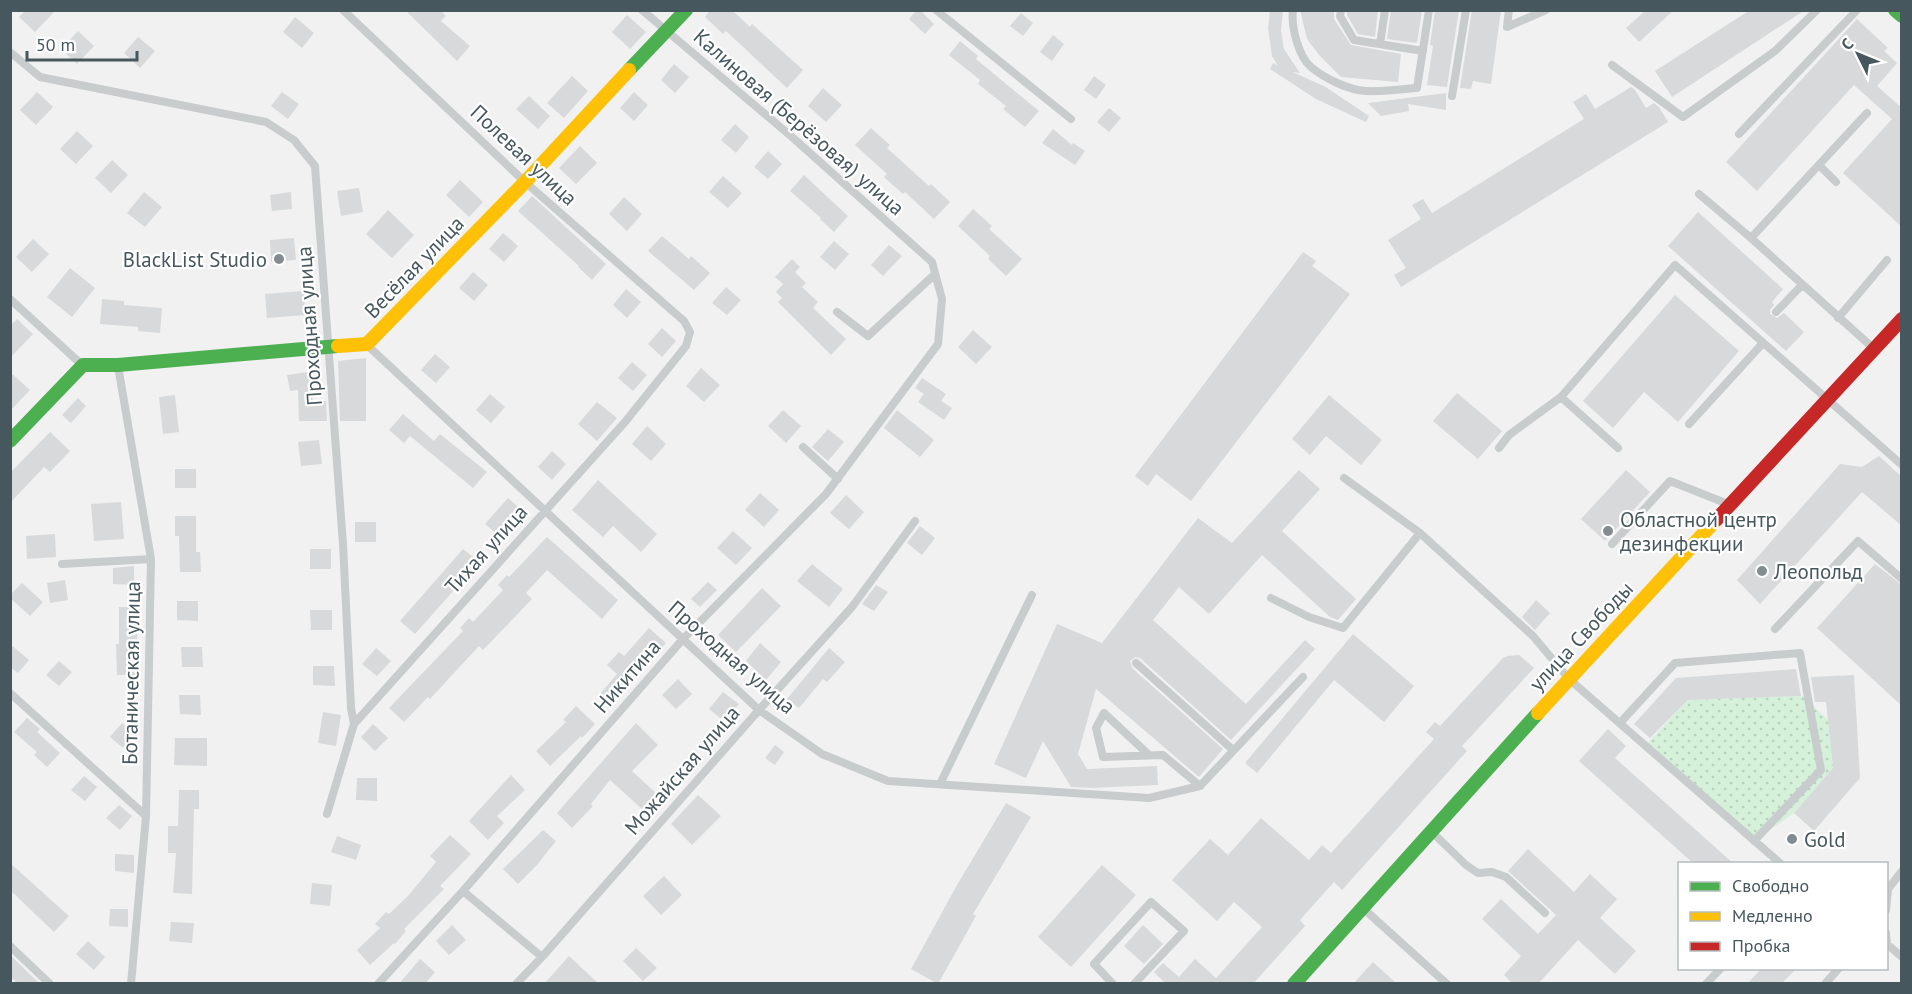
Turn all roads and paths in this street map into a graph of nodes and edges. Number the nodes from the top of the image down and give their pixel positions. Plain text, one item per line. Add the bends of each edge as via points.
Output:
1 (343, 10) edge
2 (642, 10) edge
3 (686, 10) edge
4 (936, 10) edge
5 (1293, 10) edge
6 (1341, 10) edge
7 (1385, 10) edge
8 (1429, 10) edge
9 (1466, 10) edge
10 (1509, 10) edge
11 (1546, 10) edge
12 (1817, 10) edge
13 (1857, 10) edge
14 (1895, 10) edge
15 (1902, 16) edge
16 (667, 32) junction
17 (1380, 45) junction
18 (1423, 51) junction
19 (10, 52) edge
20 (1612, 65) dead end
21 (1452, 96) dead end
22 (1867, 113) dead end
23 (1071, 120) dead end
24 (1739, 134) dead end
25 (1820, 166) junction
26 (1836, 182) dead end
27 (525, 183) junction
28 (1699, 194) dead end
29 (1751, 238) junction
30 (1887, 260) dead end
31 (932, 261) joint
32 (935, 274) junction
33 (1802, 285) junction
34 (10, 299) edge
35 (837, 312) dead end
36 (1776, 312) dead end
37 (1838, 318) junction
38 (1902, 319) edge
39 (684, 321) joint
40 (1763, 343) junction
41 (367, 344) junction
42 (329, 347) junction
43 (1875, 349) junction
44 (83, 365) junction
45 (118, 365) junction
46 (1561, 397) junction
47 (1828, 401) junction
48 (1689, 424) dead end
49 (10, 441) edge
50 (803, 447) dead end
51 (1499, 448) dead end
52 (1618, 448) dead end
53 (1902, 465) edge
54 (1344, 478) dead end
55 (838, 479) junction
56 (1731, 506) junction
57 (544, 510) junction
58 (915, 521) dead end
59 (1420, 533) junction
60 (1612, 544) dead end
61 (151, 559) junction
62 (62, 564) dead end
63 (1902, 579) edge
64 (1032, 595) dead end
65 (1271, 598) dead end
66 (1775, 629) dead end
67 (683, 639) junction
68 (1136, 663) dead end
69 (1303, 677) dead end
70 (1569, 680) junction
71 (10, 693) edge
72 (759, 710) junction
73 (1620, 723) junction
74 (354, 724) junction
75 (1233, 750) junction
76 (1149, 755) junction
77 (940, 784) junction
78 (1200, 786) junction
79 (327, 814) dead end
80 (146, 816) junction
81 (1432, 831) junction
82 (1754, 841) junction
83 (1778, 862) edge
84 (1902, 871) edge
85 (1888, 889) edge
86 (463, 891) junction
87 (1362, 908) junction
88 (1545, 913) dead end
89 (1888, 944) edge
90 (10, 946) edge
91 (542, 957) junction
92 (1902, 957) edge
93 (1719, 970) edge
94 (1838, 970) edge
95 (50, 984) edge
96 (130, 984) edge
97 (378, 984) edge
98 (516, 984) edge
99 (1113, 984) edge
100 (1134, 984) edge
101 (1294, 984) edge
102 (1447, 984) edge
103 (1706, 984) edge
104 (1826, 984) edge

1 - 27 lane, Полевая улица
2 - 16 lane, Калиновая (Берёзовая) улица
3 - 16 street, Весёлая улица
4 - 23 lane
5 - 18 lane via 1298,45 1309,66 1335,82 1364,91 1417,88
6 - 17 lane via 1340,16 1354,40
7 - 17 lane
8 - 18 lane
9 - 21 lane
10 - 11 lane via 1507,27
12 - 20 lane via 1775,51 1683,117
13 - 24 lane
14 - 15 street
16 - 27 street, Весёлая улица
16 - 31 lane, Калиновая (Берёзовая) улица
17 - 18 lane
19 - 42 lane, Проходная улица via 40,77 266,122 294,140 315,166
22 - 25 lane
25 - 26 lane
25 - 29 lane
27 - 39 lane, Полевая улица
27 - 41 street, Весёлая улица
28 - 29 lane
29 - 33 lane
30 - 37 lane
31 - 32 lane, Никитина
32 - 35 lane via 868,336
32 - 55 lane, Никитина via 942,299 938,344
33 - 36 lane
33 - 37 lane
34 - 44 lane
37 - 43 lane
38 - 43 street, улица Свободы
39 - 57 lane, Тихая улица via 690,332 686,346
40 - 46 lane via 1675,265
40 - 47 lane
40 - 48 lane
41 - 42 street, Весёлая улица
41 - 57 lane, Проходная улица
42 - 45 street, Весёлая улица
42 - 74 lane, Проходная улица
43 - 47 street, улица Свободы
44 - 45 street, Весёлая улица
44 - 49 street
45 - 61 lane, Ботаническая улица
46 - 51 lane via 1509,435
46 - 52 lane
47 - 53 lane
47 - 56 street, улица Свободы
50 - 55 lane
54 - 59 lane
55 - 67 lane, Никитина
56 - 60 lane via 1670,481
56 - 70 street, улица Свободы
57 - 67 lane, Проходная улица
57 - 74 lane, Тихая улица
58 - 72 lane, Можайская улица via 852,607
59 - 65 lane via 1343,628
59 - 70 lane via 1533,636
61 - 62 lane
61 - 80 lane, Ботаническая улица
63 - 66 lane via 1858,541
64 - 77 lane
67 - 72 lane, Проходная улица
67 - 86 lane, Никитина
68 - 75 lane
69 - 75 lane
70 - 73 lane
70 - 81 street, улица Свободы
71 - 80 lane
72 - 77 lane, Проходная улица via 822,754 888,781
72 - 91 lane, Можайская улица
73 - 82 lane
73 - 82 lane via 1675,663 1800,653 1821,770
74 - 79 lane, Тихая улица
75 - 78 lane
76 - 76 lane via 1103,757 1096,728 1104,713
76 - 78 lane via 1163,755
77 - 78 lane, Проходная улица via 1149,798
80 - 96 lane, Ботаническая улица
81 - 87 street, улица Свободы
81 - 88 lane via 1466,865 1478,873 1492,872 1506,878
82 - 83 lane
84 - 85 lane
86 - 91 lane
86 - 97 lane, Никитина
87 - 101 street, улица Свободы
87 - 102 lane
89 - 92 lane
90 - 95 lane
91 - 98 lane, Можайская улица
93 - 103 lane
94 - 104 lane
99 - 100 lane via 1094,964 1151,902 1184,931

